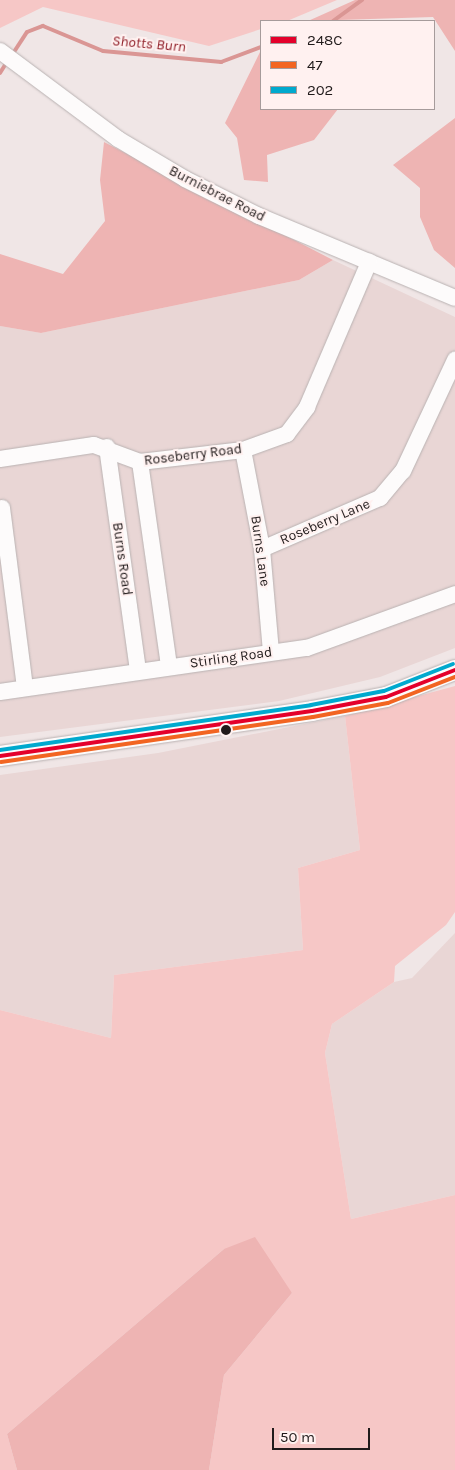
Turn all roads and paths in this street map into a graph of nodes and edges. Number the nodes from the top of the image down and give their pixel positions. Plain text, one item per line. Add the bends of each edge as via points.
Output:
1 (0, 51) edge
2 (370, 262) junction
3 (455, 298) edge
4 (455, 360) edge
5 (107, 447) junction
6 (243, 450) junction
7 (0, 460) edge
8 (140, 462) junction
9 (2, 508) dead end
10 (262, 549) junction
11 (5, 575) edge
12 (455, 594) edge
13 (271, 652) junction
14 (169, 667) junction
15 (455, 670) edge
16 (138, 671) junction
17 (25, 688) junction
18 (0, 692) edge
19 (0, 756) edge

1 - 2 street, Burniebrae Road via 118,139 185,179 259,216
2 - 3 street, Burniebrae Road
2 - 6 street, Roseberry Road via 307,407 288,434
4 - 10 street, Roseberry Lane via 403,471 380,498
5 - 7 street, Roseberry Road via 94,445
5 - 8 street, Roseberry Road
5 - 16 street, Burns Road
6 - 8 street, Roseberry Road
6 - 10 street, Burns Lane
8 - 14 street
9 - 11 street
10 - 13 street, Burns Lane
11 - 17 street
12 - 13 street, Stirling Road via 307,648
13 - 14 street, Stirling Road
14 - 16 street, Stirling Road
15 - 19 main road via 386,696 321,709
16 - 17 street, Stirling Road
17 - 18 street, Stirling Road

